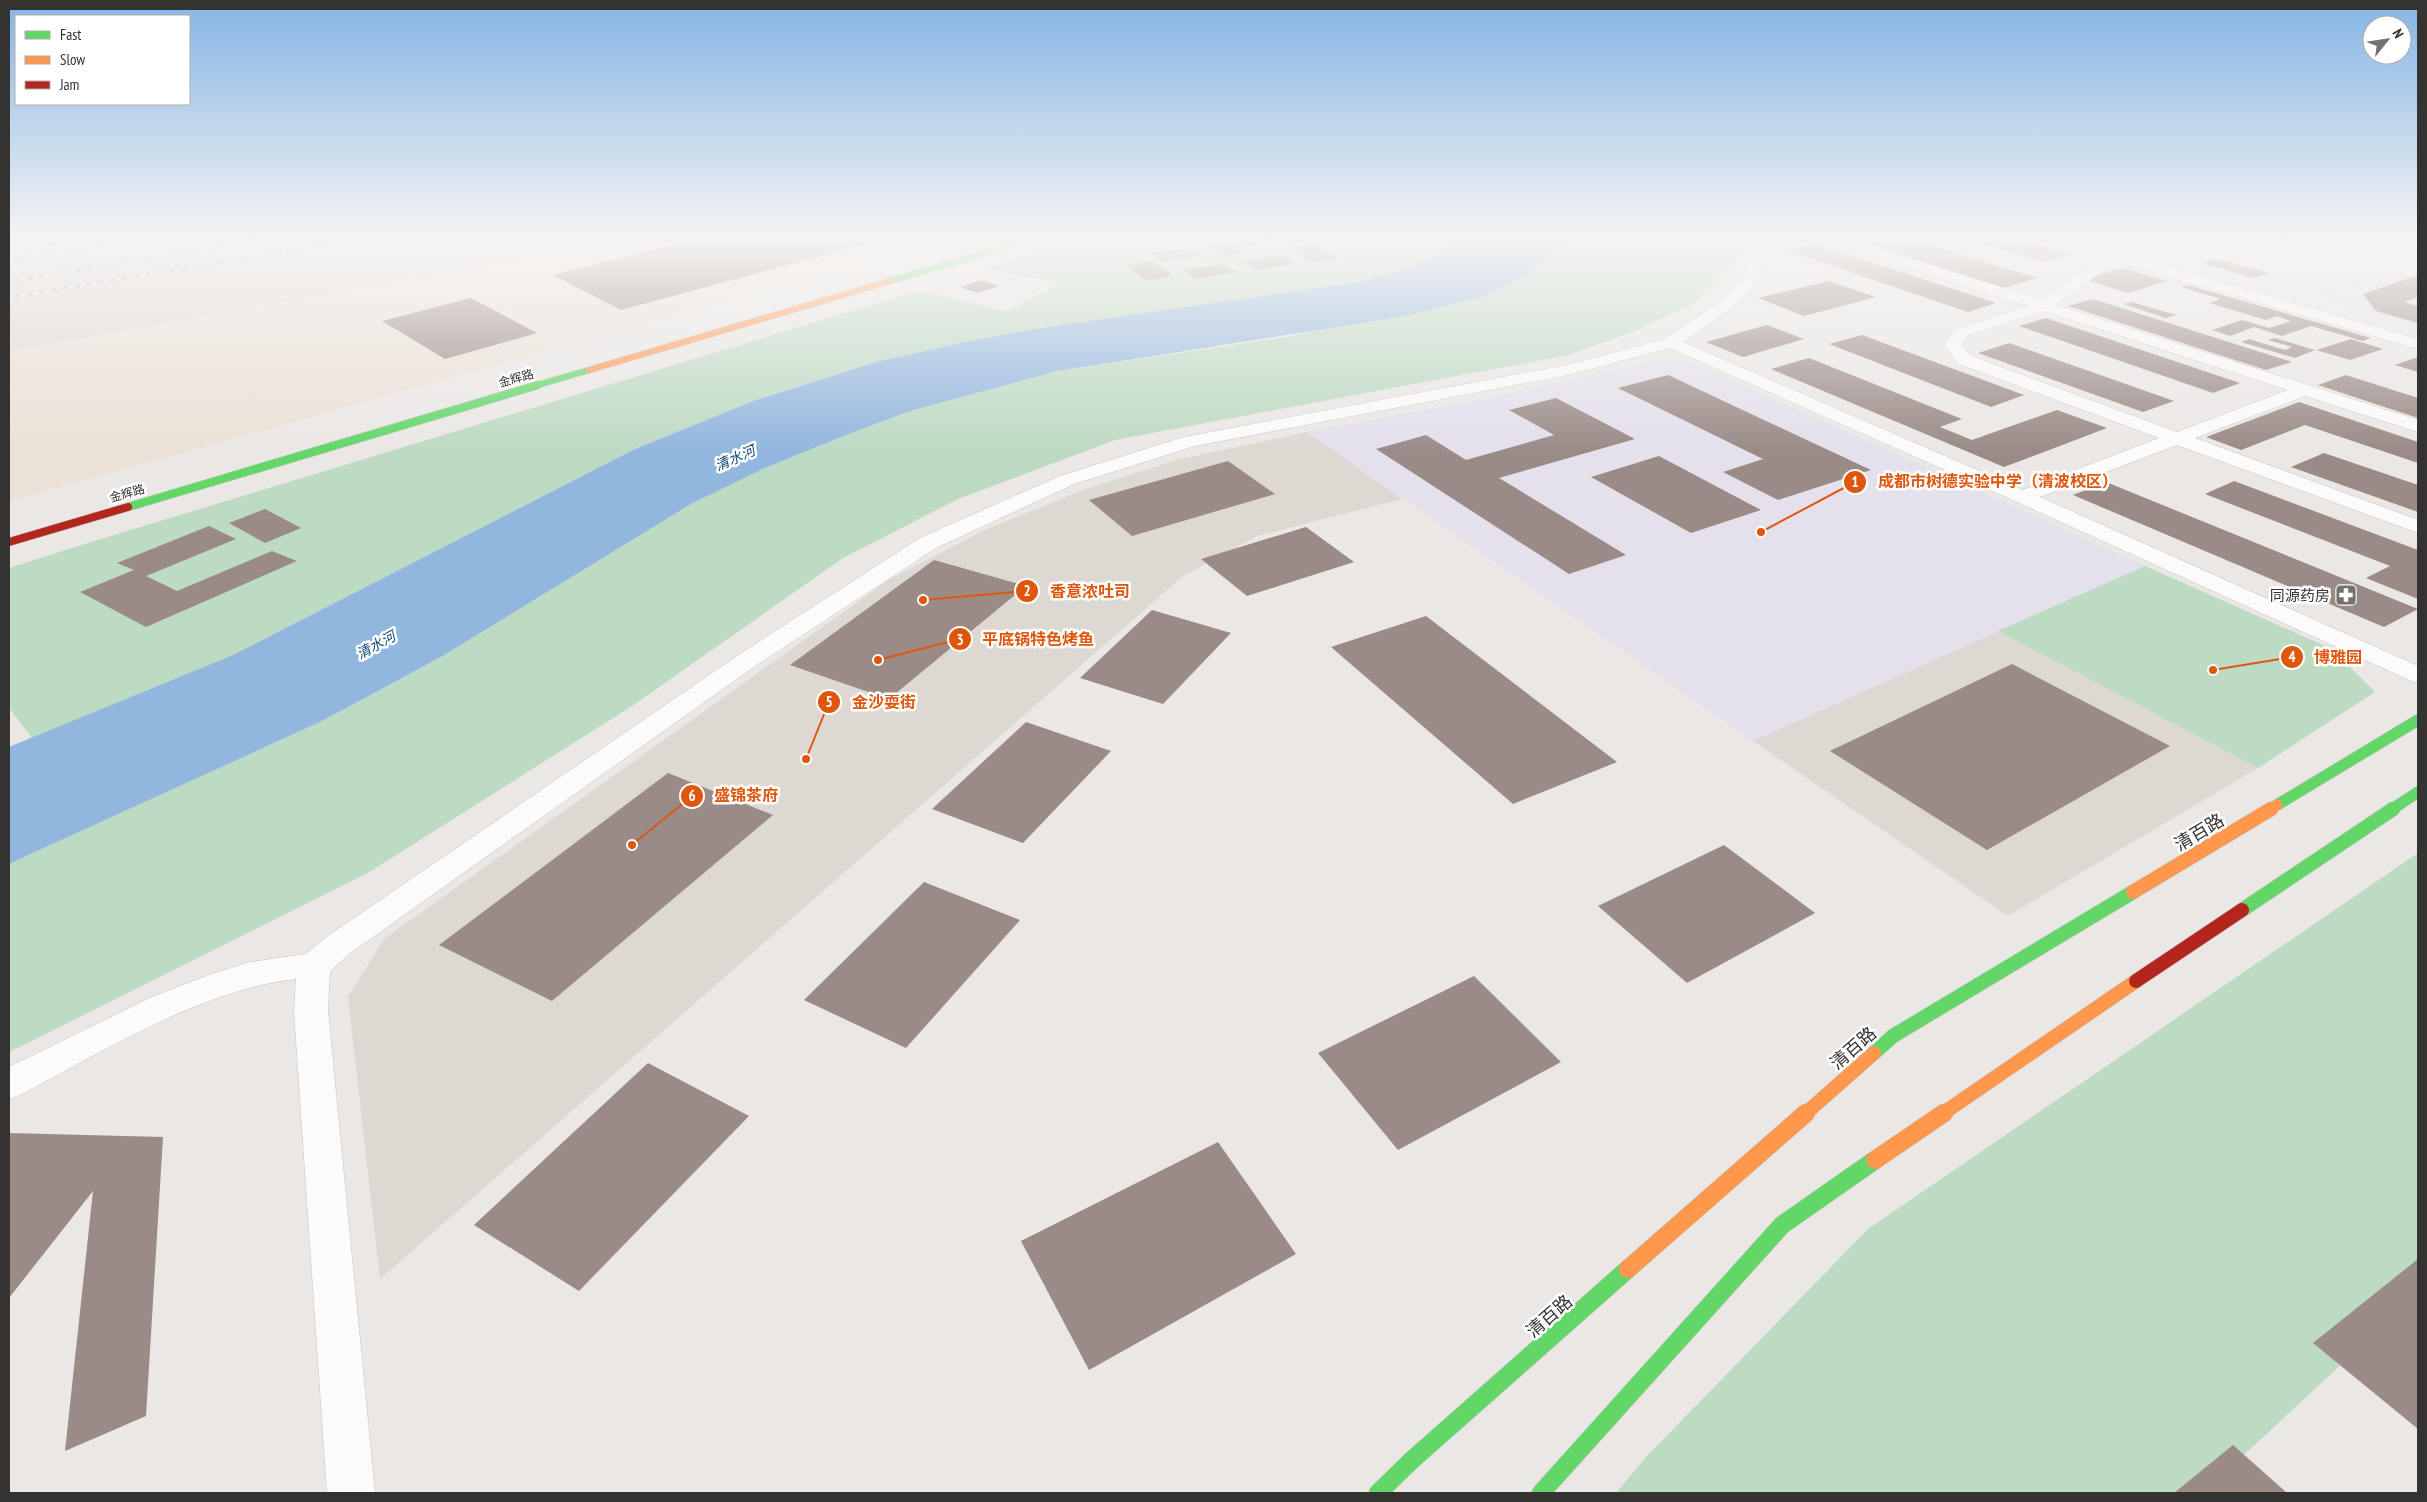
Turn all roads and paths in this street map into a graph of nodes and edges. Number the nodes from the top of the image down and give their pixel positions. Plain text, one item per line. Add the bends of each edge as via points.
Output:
1 (793, 310) edge
2 (1718, 310) edge
3 (2031, 310) edge
4 (2057, 310) edge
5 (2301, 310) edge
6 (1671, 343) junction
7 (2418, 344) edge
8 (2304, 390) junction
9 (2418, 426) edge
10 (2174, 437) junction
11 (2022, 497) junction
12 (2418, 528) edge
13 (9, 542) edge
14 (2418, 675) edge
15 (2418, 720) edge
16 (2418, 792) edge
17 (314, 966) junction
18 (9, 1084) edge
19 (351, 1493) edge
20 (1378, 1493) edge
21 (1541, 1493) edge

1 - 13 street, 金辉路
2 - 6 street
3 - 10 street via 1962,332 1952,345 1966,360
4 - 8 street
5 - 7 street
6 - 11 street
6 - 17 street via 1568,370 1191,441 1067,480 928,543 749,659 337,946
8 - 9 street
8 - 10 street
10 - 11 street
10 - 12 street
11 - 14 street
15 - 20 street, 清百路 via 1893,1036
16 - 21 street via 2014,1062 1782,1225
17 - 18 street via 291,966 241,975 143,1014
17 - 19 street via 311,1011

